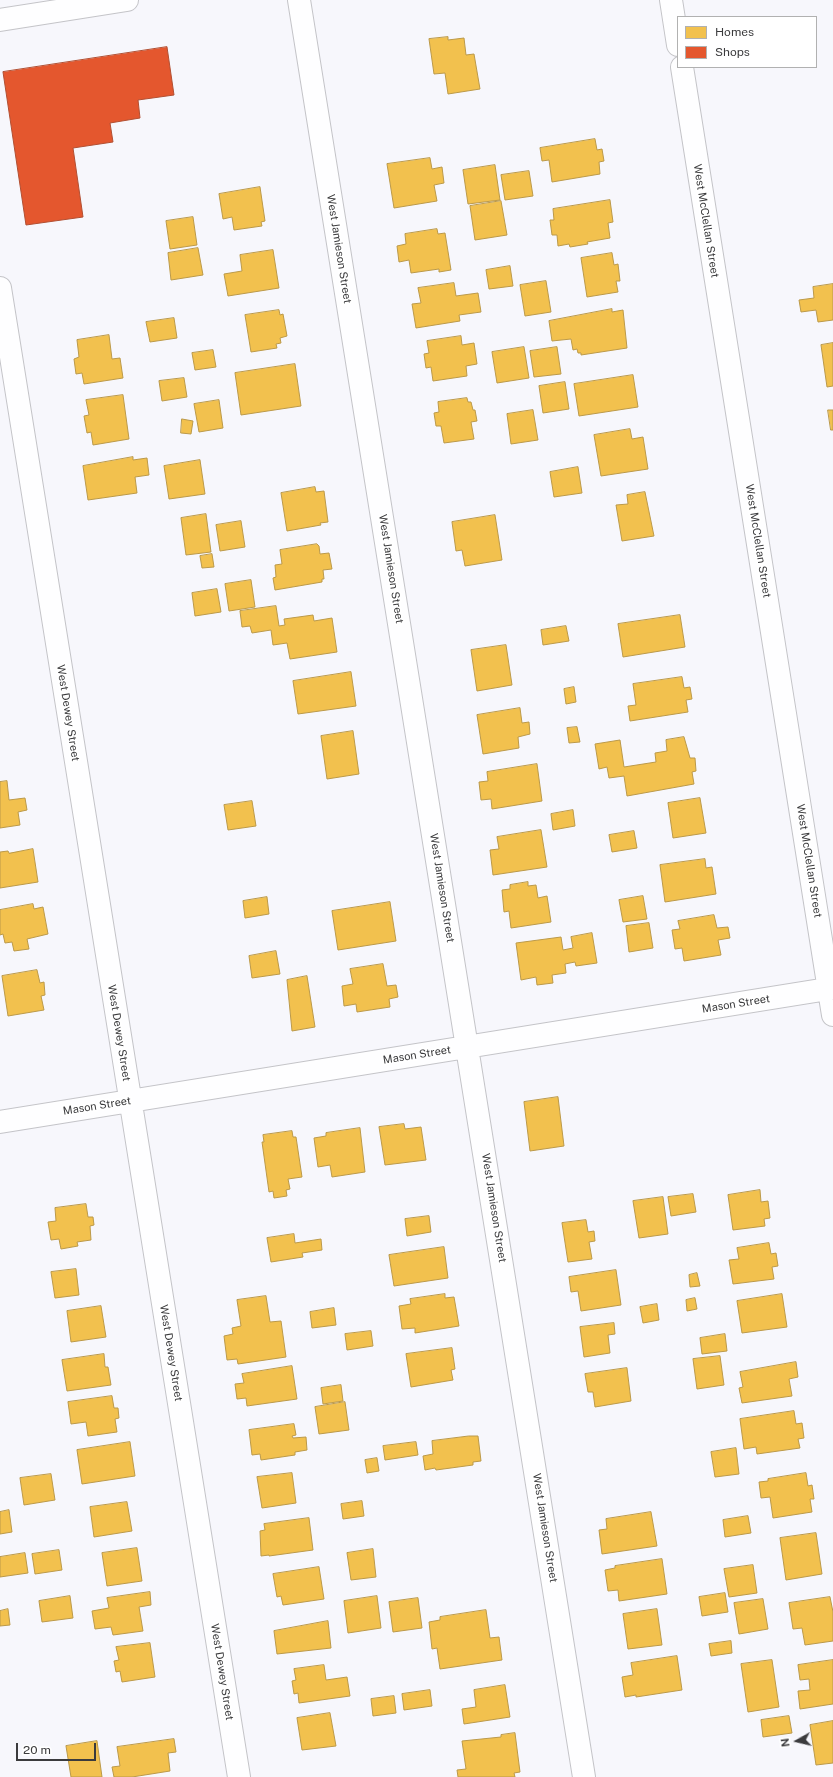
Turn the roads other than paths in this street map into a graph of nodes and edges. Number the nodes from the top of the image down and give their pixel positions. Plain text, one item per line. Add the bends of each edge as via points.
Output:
1 (127, 0) edge
2 (299, 0) edge
3 (671, 0) edge
4 (0, 20) edge
5 (677, 39) edge
6 (682, 68) edge
7 (0, 288) edge
8 (831, 988) edge
9 (833, 1014) edge
10 (468, 1047) junction
11 (130, 1101) junction
12 (0, 1122) edge
13 (239, 1777) edge
14 (584, 1777) edge

1 - 4 street
2 - 10 street, West Jamieson Street
3 - 5 street
6 - 8 street, West McClellan Street
7 - 11 street, West Dewey Street
8 - 9 street, West McClellan Street
8 - 10 street, Mason Street
10 - 11 street, Mason Street
10 - 14 street, West Jamieson Street
11 - 12 street, Mason Street
11 - 13 street, West Dewey Street

